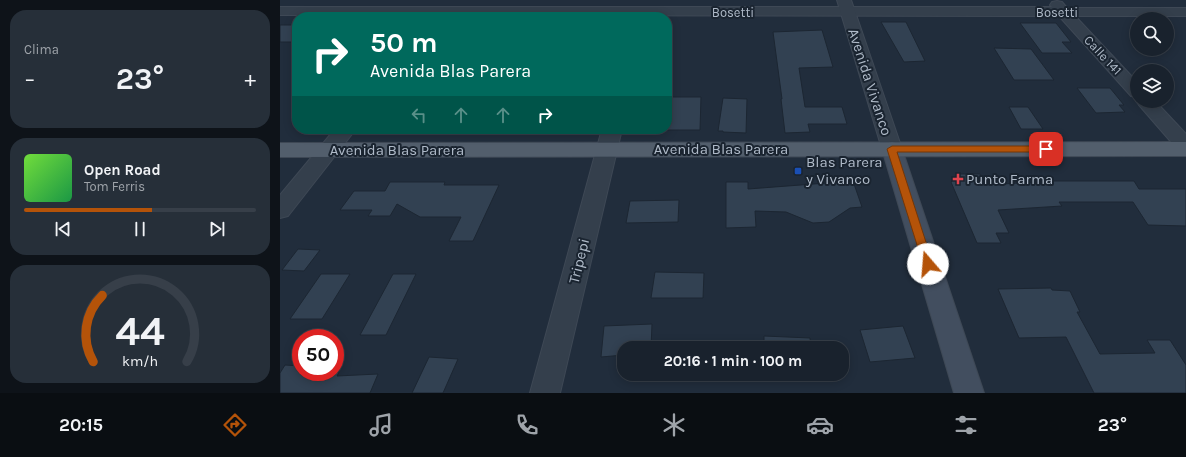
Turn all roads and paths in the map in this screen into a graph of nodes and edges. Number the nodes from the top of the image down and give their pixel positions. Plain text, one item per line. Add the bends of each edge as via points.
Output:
1 (451, 0) edge
2 (1052, 0) edge
3 (846, 6) edge
4 (643, 10) edge
5 (280, 11) edge
6 (333, 12) edge
7 (442, 12) edge
8 (542, 12) edge
9 (1063, 12) junction
10 (1186, 12) edge
11 (1130, 84) edge
12 (1151, 108) edge
13 (342, 134) edge
14 (610, 139) edge
15 (1186, 146) edge
16 (892, 149) junction
17 (1186, 149) edge
18 (280, 150) edge
19 (329, 150) junction
20 (280, 210) edge
21 (545, 393) edge
22 (970, 393) edge

1 - 7 street
2 - 9 street, Calle 141
3 - 4 street, Bosetti
3 - 9 street, Bosetti
3 - 16 street, Avenida Vivanco
4 - 8 street, Bosetti
5 - 6 street, Bosetti
9 - 10 street, Bosetti
9 - 11 street, Calle 141
12 - 15 street
13 - 19 street
14 - 16 main road, Avenida Blas Parera
14 - 19 main road, Avenida Blas Parera
14 - 21 street, Tripepi
16 - 17 main road, Avenida Blas Parera
16 - 22 main road, Avenida Vivanco
18 - 19 main road, Avenida Blas Parera
19 - 20 street

